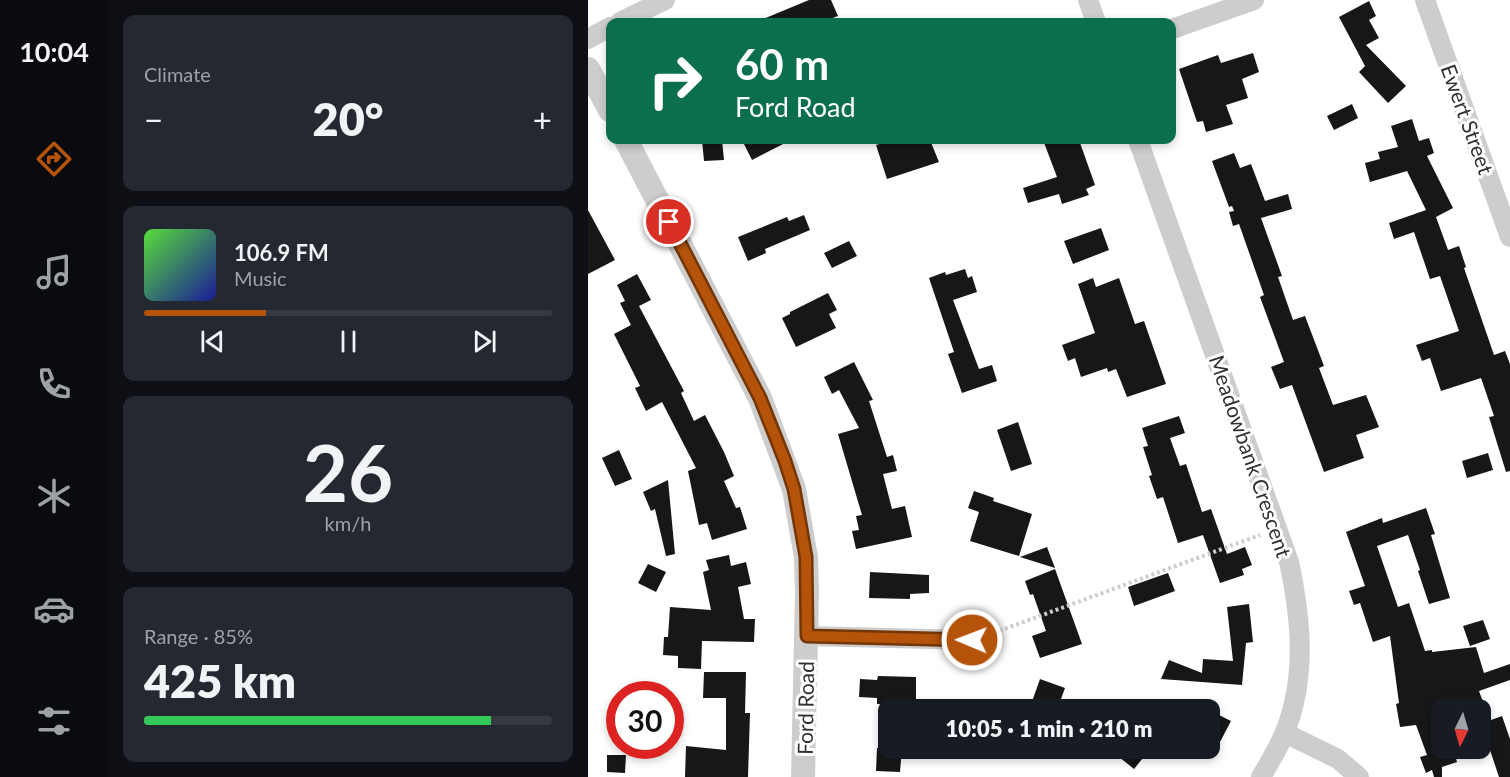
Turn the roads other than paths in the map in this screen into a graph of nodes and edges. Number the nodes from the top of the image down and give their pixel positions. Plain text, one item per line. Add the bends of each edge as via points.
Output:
1 (665, 0) edge
2 (1088, 0) edge
3 (1254, 0) edge
4 (1425, 0) edge
5 (628, 18) edge
6 (1095, 18) edge
7 (1176, 28) edge
8 (606, 29) edge
9 (588, 39) edge
10 (588, 69) edge
11 (606, 103) edge
12 (628, 144) edge
13 (1139, 144) edge
14 (1510, 237) edge
15 (807, 636) junction
16 (972, 640) road end
17 (1285, 733) junction
18 (803, 777) edge
19 (1261, 777) edge
20 (1359, 777) edge

1 - 5 street
2 - 6 street
3 - 7 street
4 - 14 street, Ewert Street
8 - 9 street
10 - 11 street
12 - 15 street, Ford Road via 760,398 781,451 794,489 806,557
13 - 17 street, Meadowbank Crescent via 1289,562 1301,640 1294,702
15 - 16 street
15 - 18 street, Ford Road
17 - 19 street, Meadowbank Crescent
17 - 20 street via 1338,759

